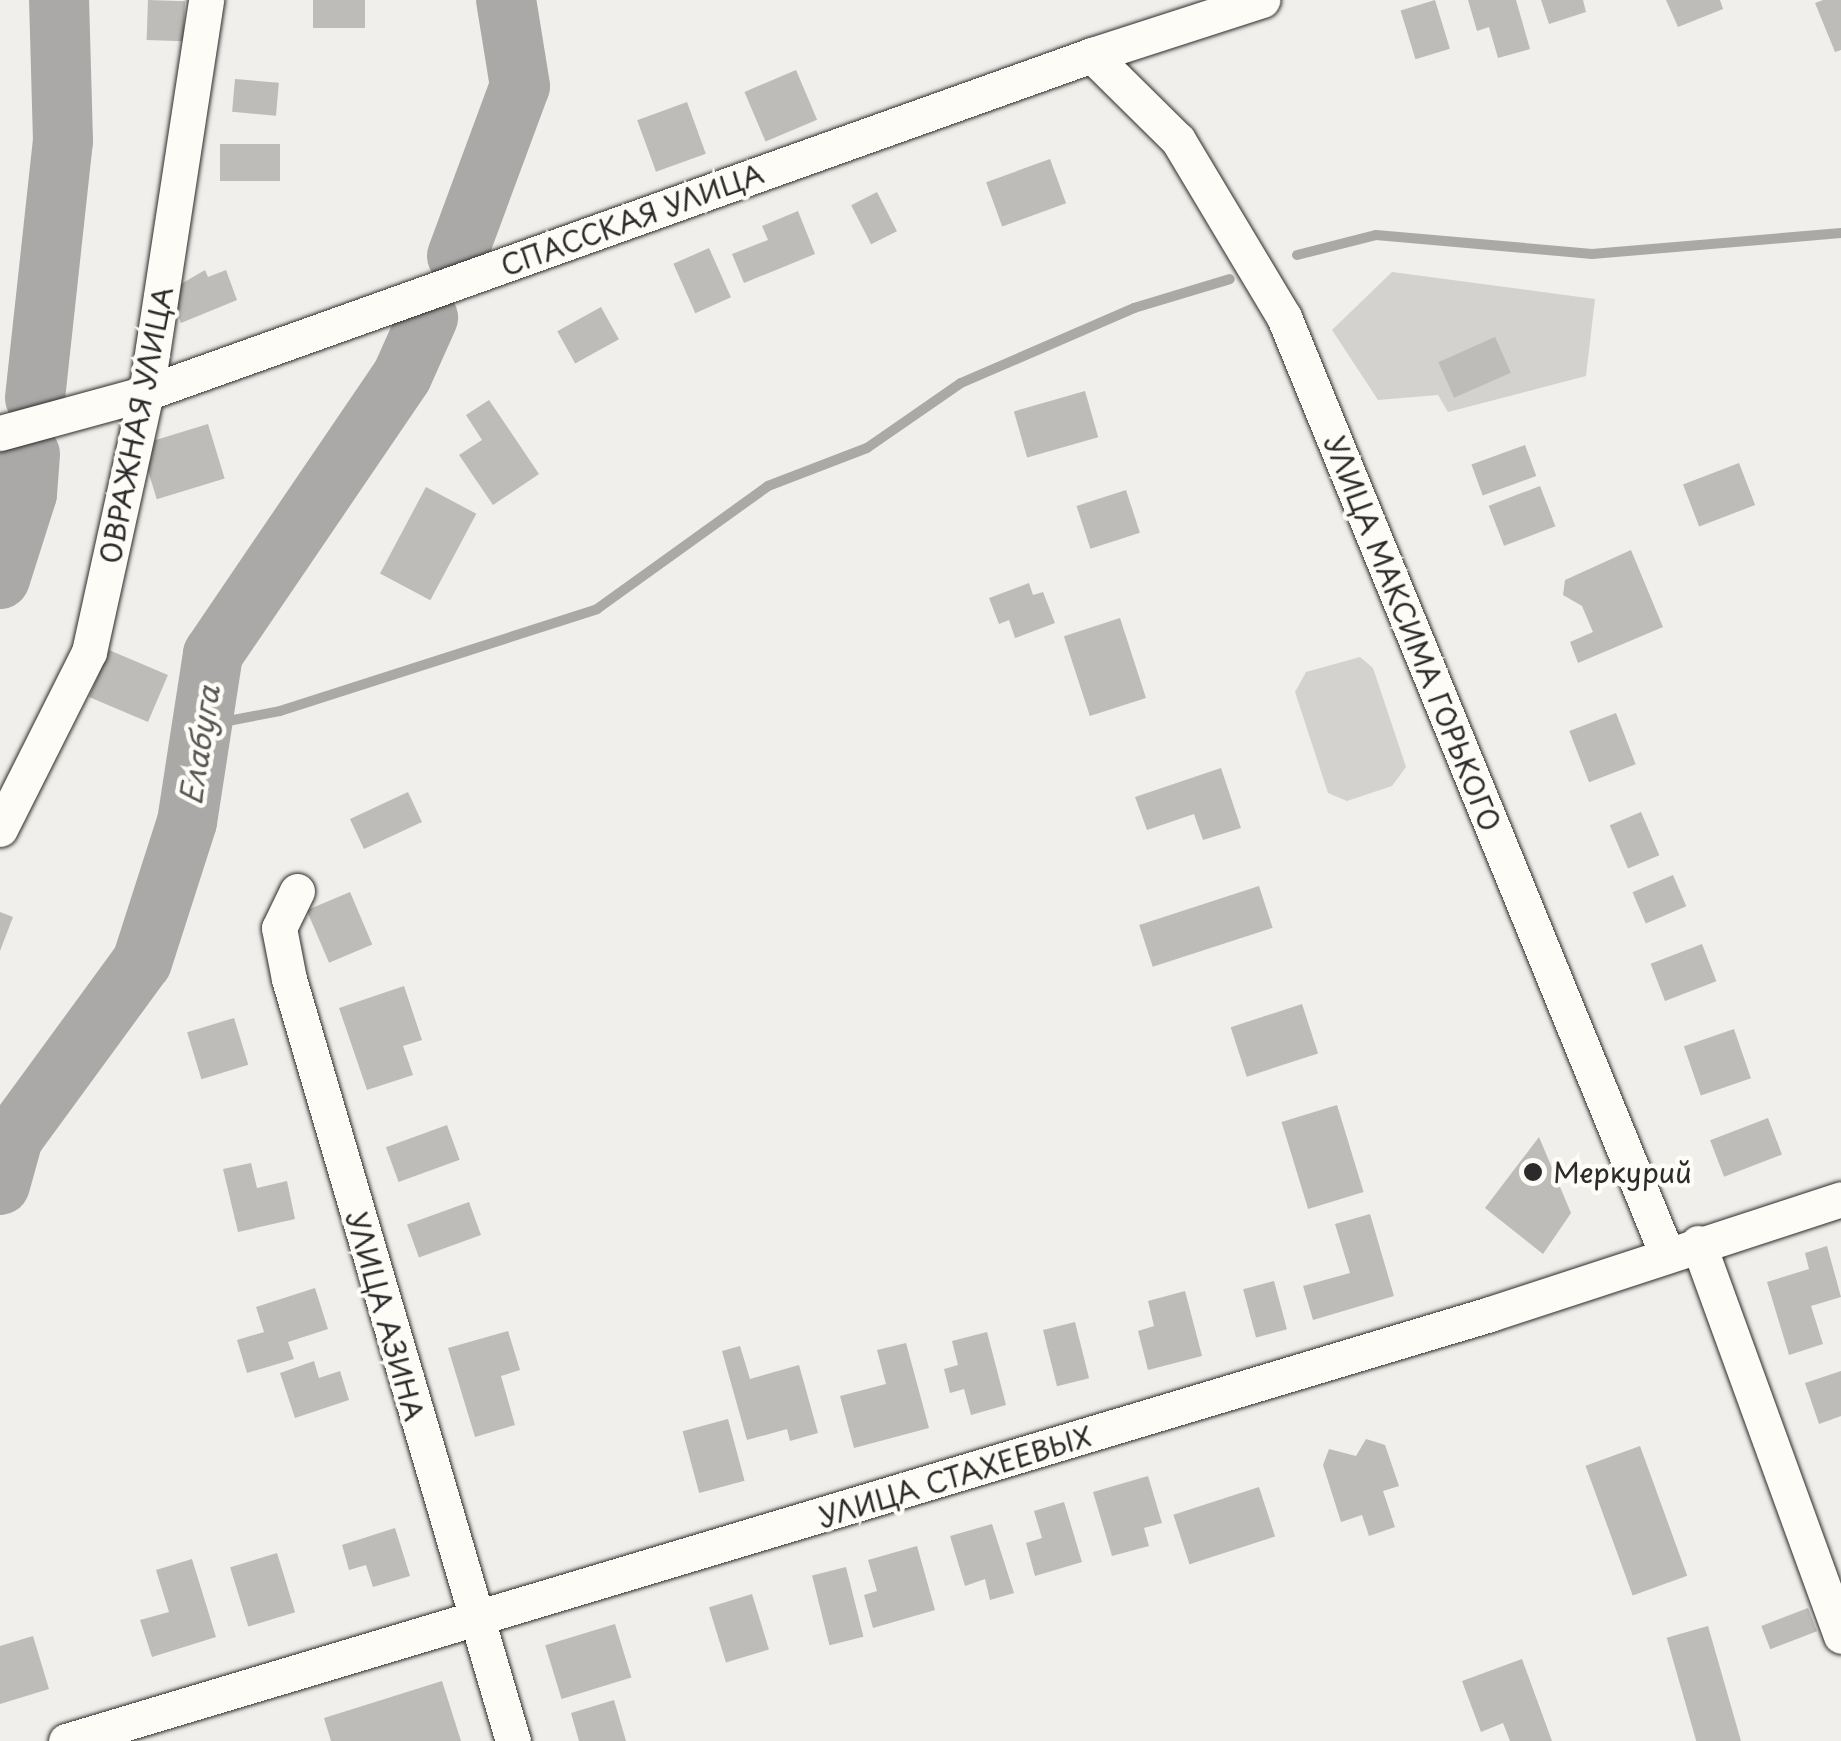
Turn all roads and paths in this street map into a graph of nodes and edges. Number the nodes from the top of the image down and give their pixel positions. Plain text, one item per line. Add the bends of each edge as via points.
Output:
1 (206, 0) edge
2 (1262, 0) edge
3 (1092, 54) junction
4 (146, 394) junction
5 (0, 433) edge
6 (0, 829) edge
7 (297, 891) dead end
8 (1841, 1199) edge
9 (1682, 1248) junction
10 (474, 1622) junction
11 (1840, 1636) edge
12 (66, 1741) edge
13 (512, 1741) edge

1 - 4 street, ОВРАЖНАЯ УЛИЦА
2 - 3 street, СПАССКАЯ УЛИЦА
3 - 4 street, СПАССКАЯ УЛИЦА
3 - 9 street, УЛИЦА МАКСИМА ГОРЬКОГО via 1178,140 1284,317
4 - 5 street, СПАССКАЯ УЛИЦА
4 - 6 street, ОВРАЖНАЯ УЛИЦА via 90,652
7 - 10 street, УЛИЦА АЗИНА via 279,928 288,979
8 - 9 street, УЛИЦА СТАХЕЕВЫХ
9 - 10 street, УЛИЦА СТАХЕЕВЫХ via 1490,1314
9 - 11 street, УЛИЦА МАКСИМА ГОРЬКОГО
10 - 12 street, УЛИЦА СТАХЕЕВЫХ
10 - 13 street, УЛИЦА АЗИНА

